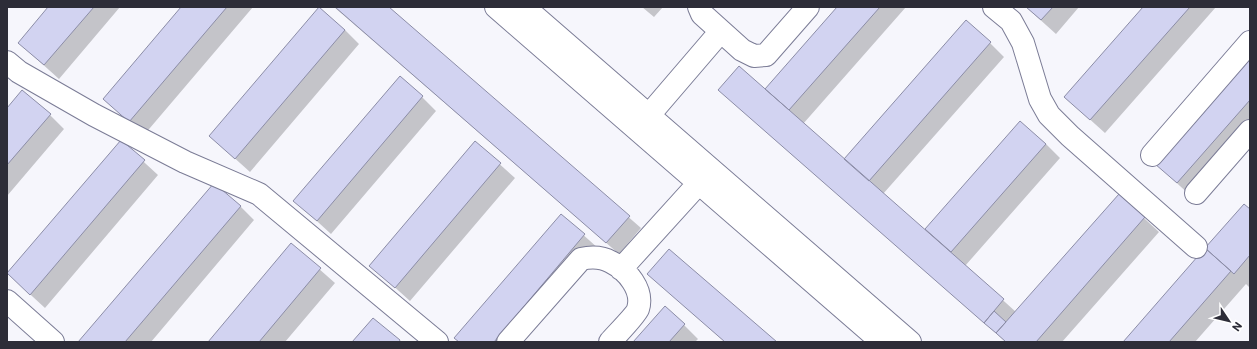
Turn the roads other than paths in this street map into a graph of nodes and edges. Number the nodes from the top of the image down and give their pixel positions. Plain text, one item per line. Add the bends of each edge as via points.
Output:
1 (496, 7) edge
2 (524, 7) edge
3 (699, 7) edge
4 (808, 7) edge
5 (994, 7) edge
6 (721, 31) junction
7 (1250, 42) edge
8 (7, 62) edge
9 (649, 115) junction
10 (1250, 131) edge
11 (1152, 154) dead end
12 (699, 183) junction
13 (1196, 193) dead end
14 (1196, 247) dead end
15 (621, 269) junction
16 (7, 301) edge
17 (53, 342) edge
18 (437, 342) edge
19 (508, 342) edge
20 (610, 342) edge
21 (882, 342) edge
22 (910, 342) edge

1 - 12 street
2 - 9 street
3 - 6 street via 702,14
4 - 6 street via 766,55 754,56 742,50
5 - 14 street via 1011,21 1023,43 1040,99 1048,115
6 - 9 street
7 - 11 street
8 - 18 street via 18,72 94,115 185,162 259,194
9 - 22 street
10 - 13 street
12 - 15 street
12 - 21 street
15 - 19 street via 610,261 591,257 581,259
15 - 20 street via 632,279 638,295 638,310
16 - 17 street

